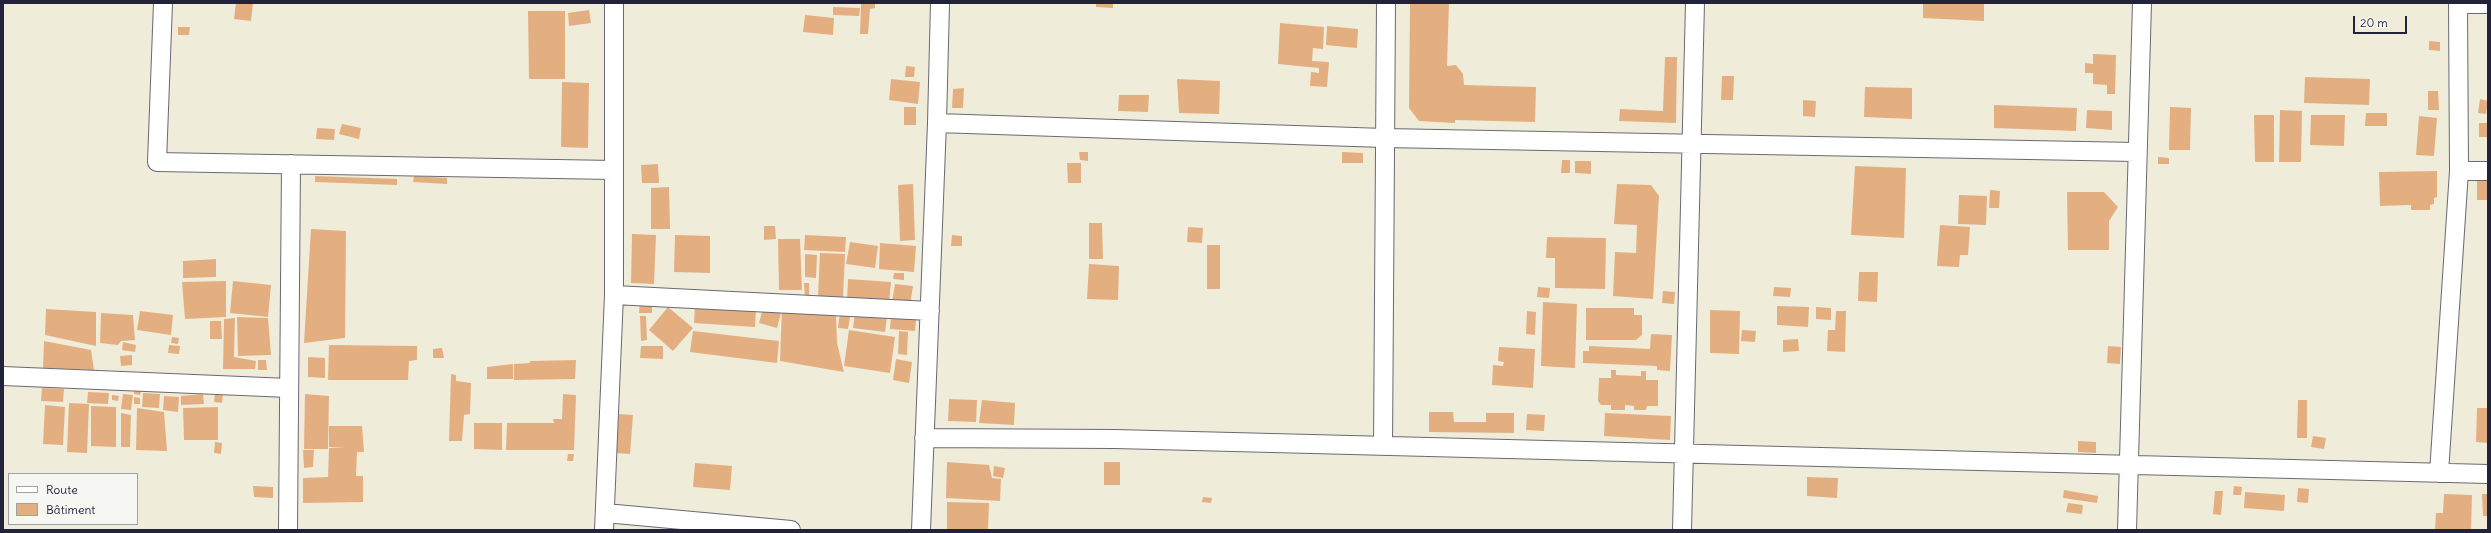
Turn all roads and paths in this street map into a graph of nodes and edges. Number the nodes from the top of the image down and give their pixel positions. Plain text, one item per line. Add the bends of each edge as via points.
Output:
1 (163, 3) edge
2 (614, 3) edge
3 (940, 3) edge
4 (1386, 3) edge
5 (1694, 3) edge
6 (2142, 3) edge
7 (2458, 3) edge
8 (2488, 4) edge
9 (937, 123) junction
10 (1384, 138) junction
11 (1691, 144) junction
12 (2136, 152) junction
13 (291, 164) junction
14 (613, 170) junction
15 (2458, 171) junction
16 (2488, 171) edge
17 (614, 295) junction
18 (930, 312) junction
19 (3, 376) edge
20 (289, 388) junction
21 (924, 438) junction
22 (1383, 446) junction
23 (1684, 454) junction
24 (2129, 465) junction
25 (2439, 473) junction
26 (2488, 474) edge
27 (605, 521) edge
28 (288, 530) edge
29 (791, 530) edge
30 (921, 530) edge
31 (1682, 530) edge
32 (2127, 530) edge

1 - 13 street via 157,162
2 - 14 street
3 - 9 street
4 - 10 street
5 - 11 street
6 - 12 street
7 - 8 street
7 - 15 street
9 - 10 street
9 - 18 street
10 - 11 street
10 - 22 street
11 - 12 street
11 - 23 street
12 - 24 street
13 - 14 street
13 - 20 street
14 - 17 street
15 - 16 street
15 - 25 street
17 - 18 street
17 - 27 street
18 - 21 street
19 - 20 street
20 - 28 street
21 - 22 street via 1115,439
21 - 30 street
22 - 23 street
23 - 24 street
23 - 31 street
24 - 25 street
24 - 32 street
25 - 26 street
27 - 29 street

